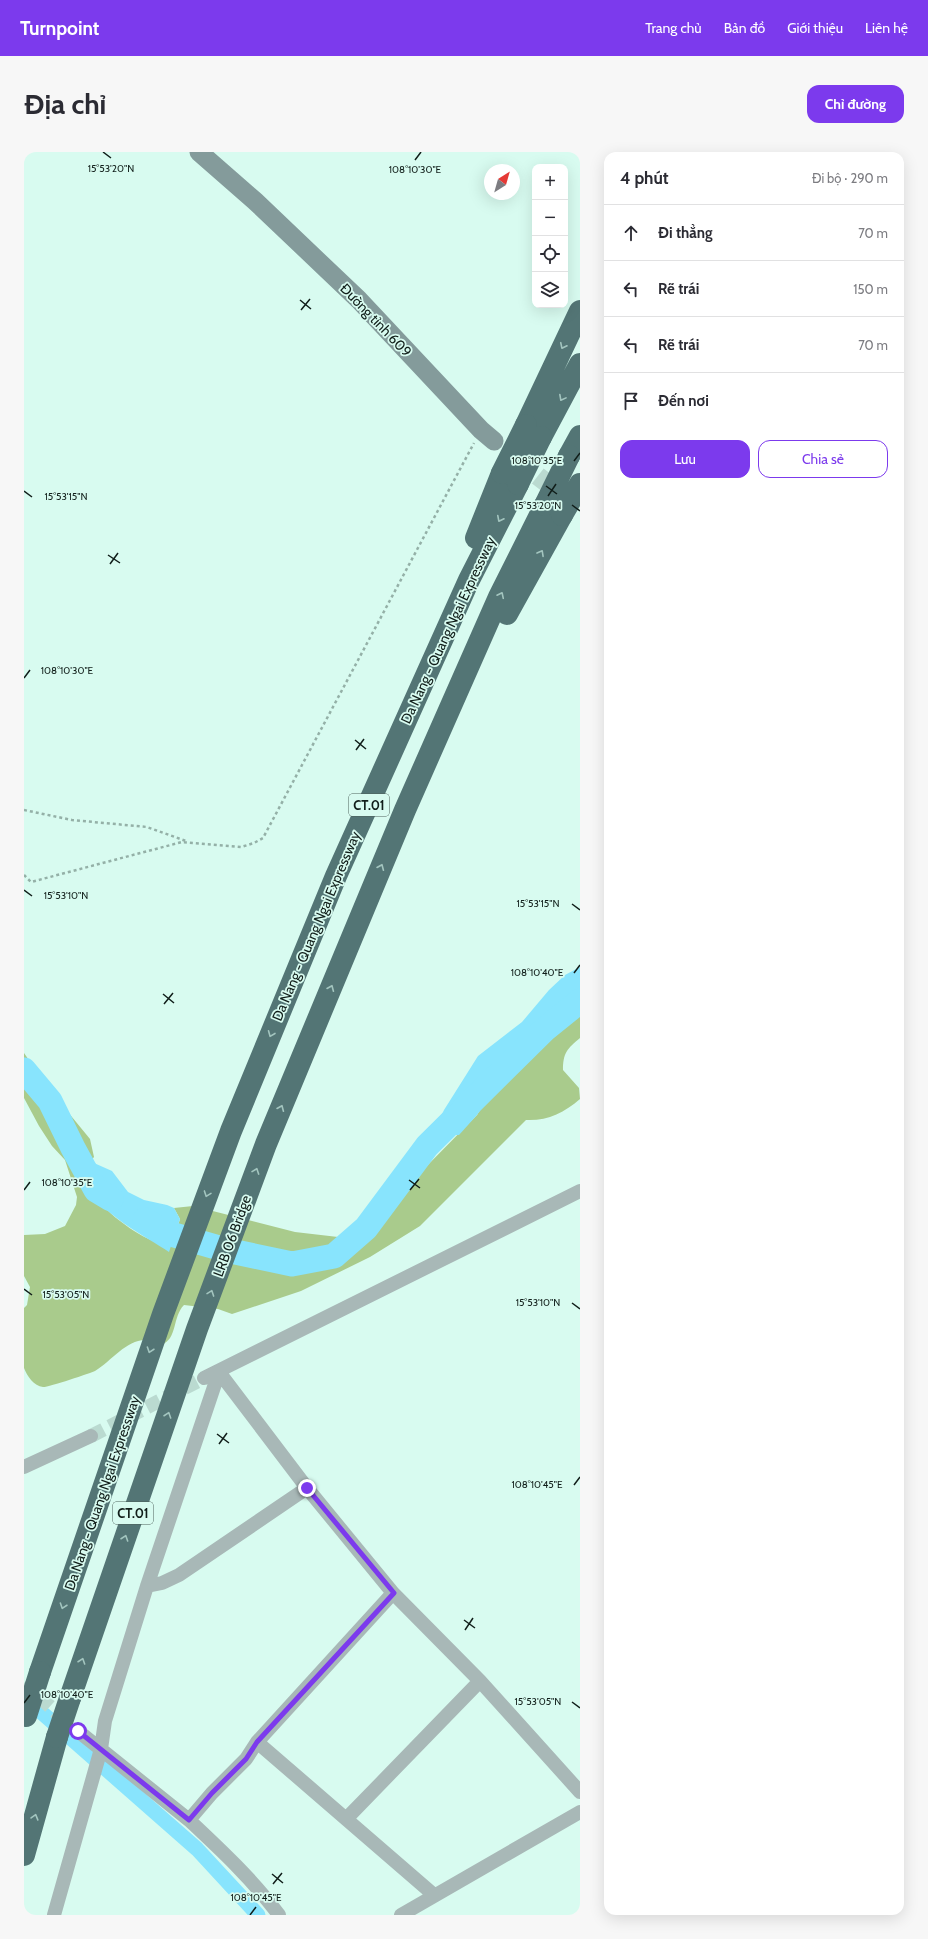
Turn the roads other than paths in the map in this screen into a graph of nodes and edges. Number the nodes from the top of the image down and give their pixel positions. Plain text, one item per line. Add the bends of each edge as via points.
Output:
1 (199, 152) edge
2 (214, 152) edge
3 (255, 202) junction
4 (580, 311) edge
5 (580, 364) edge
6 (533, 431) junction
7 (487, 436) road end
8 (580, 436) edge
9 (580, 484) edge
10 (554, 510) junction
11 (580, 1191) edge
12 (219, 1372) junction
13 (204, 1378) tunnel mouth
14 (91, 1436) tunnel mouth
15 (24, 1467) edge
16 (307, 1488) junction
17 (147, 1586) junction
18 (394, 1593) junction
19 (480, 1681) junction
20 (25, 1719) edge
21 (67, 1734) junction
22 (257, 1742) junction
23 (101, 1751) junction
24 (580, 1792) edge
25 (580, 1812) edge
26 (346, 1819) junction
27 (189, 1820) junction
28 (24, 1855) edge
29 (434, 1895) junction
30 (54, 1915) edge
31 (278, 1915) edge
32 (401, 1915) edge

1 - 3 main road, Đường tỉnh 609
2 - 3 main road, Đường tỉnh 609
3 - 7 main road, Đường tỉnh 609 via 359,300
4 -> 6 highway
5 -> 6 highway, CT.01
6 -> 20 highway, Da Nang - Quang Ngai Expressway / CT.01, bridge via 510,478 469,580 336,876 231,1131 163,1314
8 - 10 highway, bridge via 569,456
9 - 10 highway, bridge
21 -> 10 highway, LRB 06 Bridge / CT.01, bridge via 70,1698 197,1329 266,1144 405,810 511,606
11 - 12 street
12 - 13 street
12 - 16 street
12 - 17 street
14 - 15 street
16 - 17 street via 180,1575
16 - 18 street
17 - 23 street via 105,1721
18 - 19 street
18 - 22 street
19 - 24 street
19 - 26 street
21 - 23 street
28 -> 21 highway, CT.01
22 - 26 street
22 - 27 street via 246,1759
23 - 27 street
23 - 30 street
25 - 29 street
26 - 29 street
27 - 31 street via 220,1848
29 - 32 street

